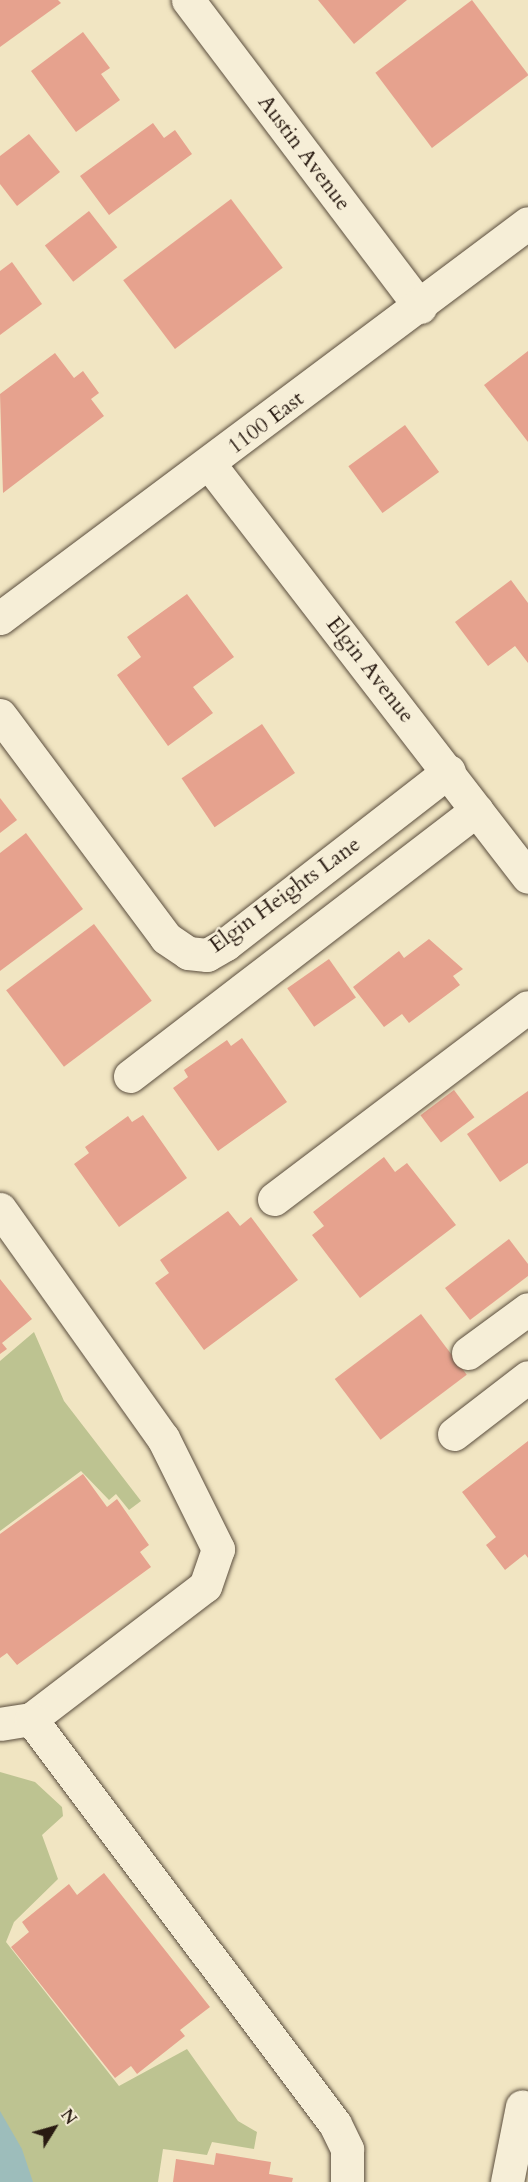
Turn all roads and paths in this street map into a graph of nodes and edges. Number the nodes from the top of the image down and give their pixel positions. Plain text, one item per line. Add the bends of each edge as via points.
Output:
1 (188, 0) edge
2 (528, 223) edge
3 (420, 307) junction
4 (210, 465) junction
5 (0, 618) edge
6 (0, 716) edge
7 (449, 771) junction
8 (477, 810) junction
9 (528, 877) edge
10 (528, 1007) edge
11 (130, 1076) dead end
12 (274, 1199) dead end
13 (0, 1209) edge
14 (528, 1309) edge
15 (468, 1353) dead end
16 (528, 1377) edge
17 (454, 1434) dead end
18 (16, 1722) edge
19 (522, 2106) dead end
20 (347, 2182) edge
21 (507, 2182) edge

1 - 3 street, Austin Avenue
2 - 3 street, 1100 East
3 - 4 street, 1100 East
4 - 5 street, 1100 East
4 - 7 street, Elgin Avenue
6 - 7 street, Elgin Heights Lane via 166,938 188,953 207,955 226,944
7 - 8 street, Elgin Avenue
8 - 9 street, Elgin Avenue
8 - 11 street
10 - 12 street
13 - 18 street via 163,1438 218,1549 205,1586
14 - 15 street
16 - 17 street
18 - 20 street via 335,2124 347,2149
19 - 21 street

